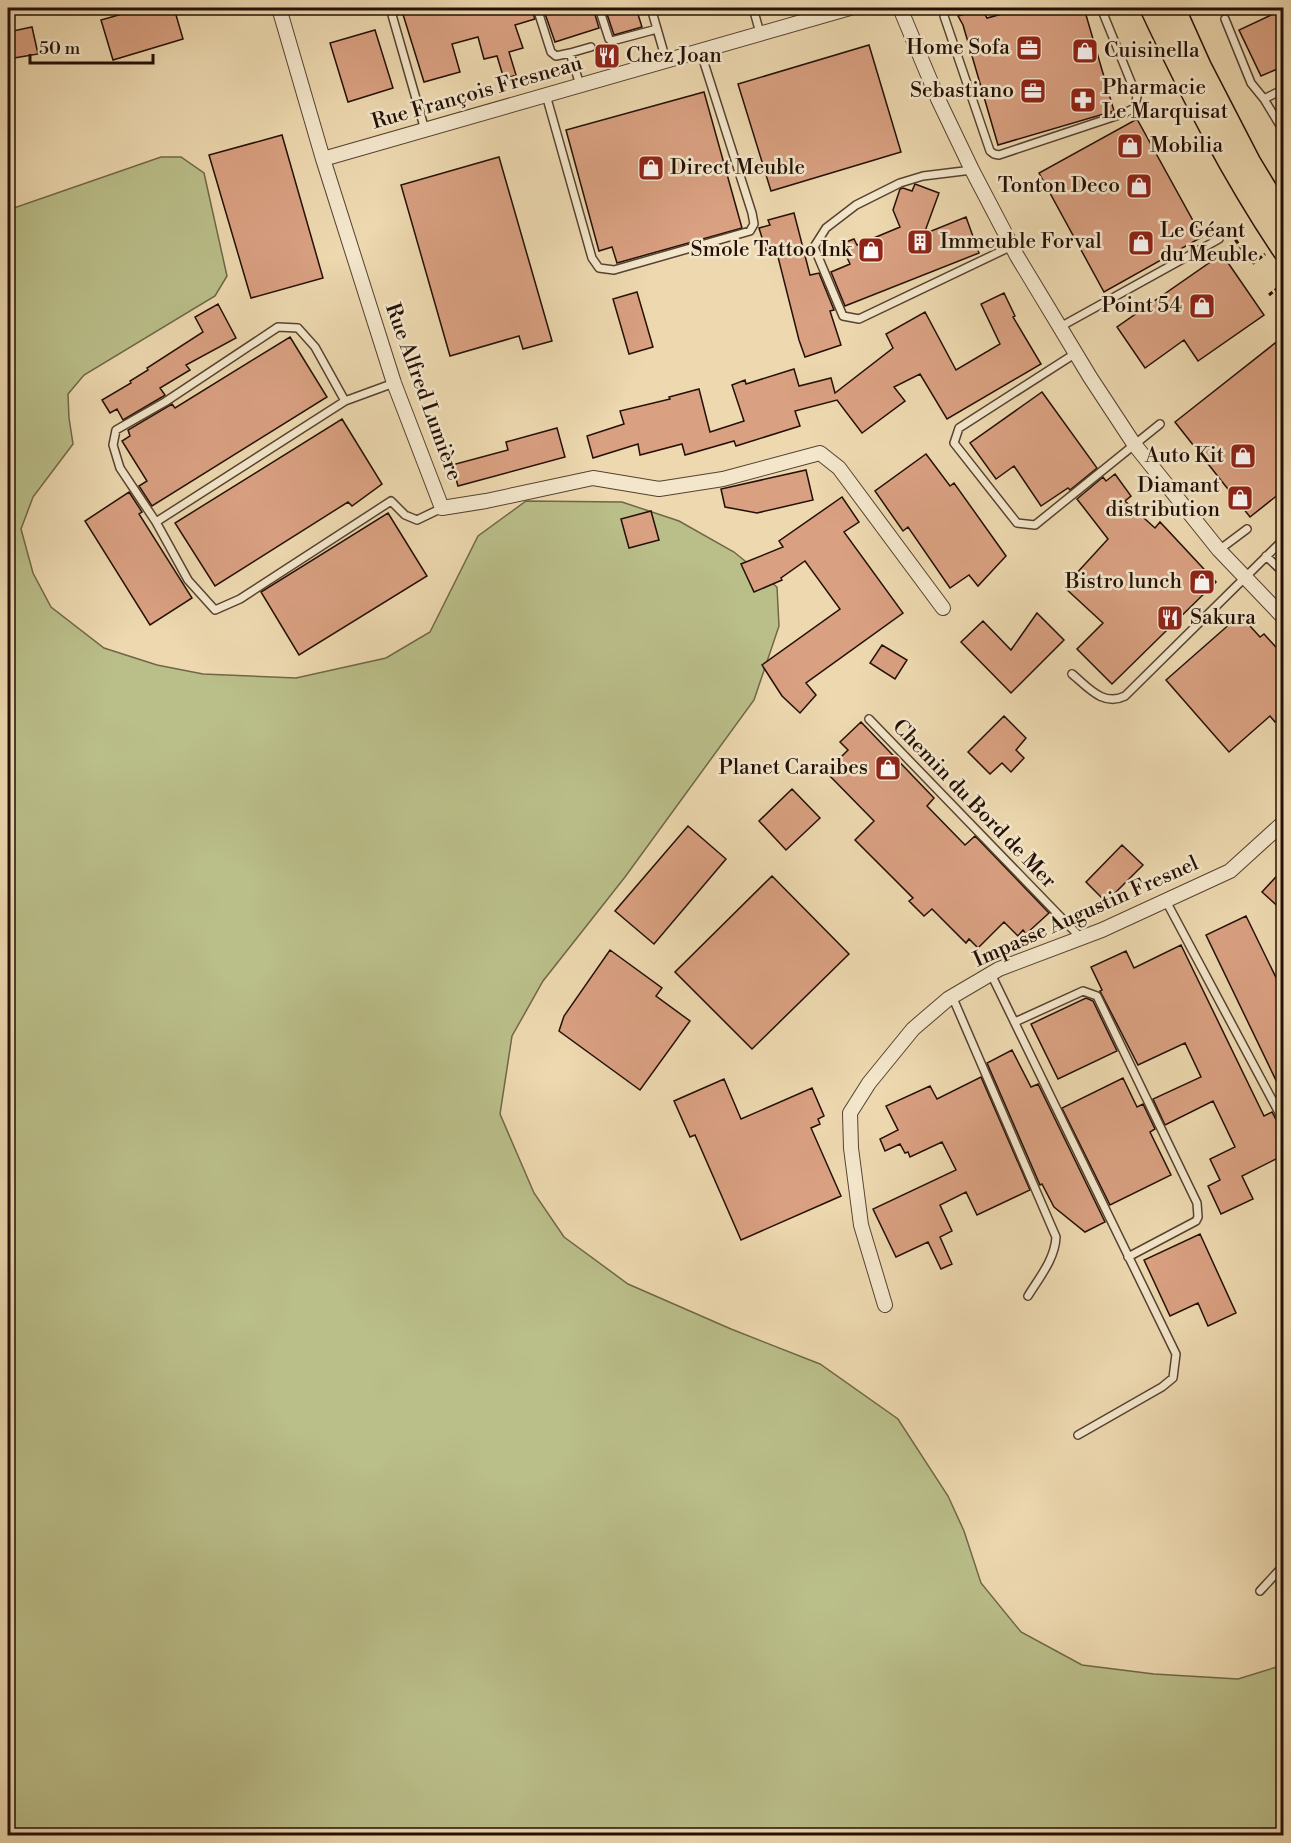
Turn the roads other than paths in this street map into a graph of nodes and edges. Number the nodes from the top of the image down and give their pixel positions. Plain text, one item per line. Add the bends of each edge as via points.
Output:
1 (279, 8) edge
2 (390, 8) edge
3 (537, 8) edge
4 (599, 8) edge
5 (651, 8) edge
6 (753, 8) edge
7 (850, 8) edge
8 (900, 8) edge
9 (946, 8) edge
10 (1101, 8) edge
11 (1150, 8) edge
12 (1174, 8) edge
13 (1225, 19) dead end
14 (657, 29) junction
15 (760, 33) junction
16 (591, 47) dead end
17 (700, 50) junction
18 (570, 53) junction
19 (666, 60) junction
20 (580, 85) junction
21 (1284, 89) edge
22 (546, 95) junction
23 (1264, 99) junction
24 (425, 130) junction
25 (1284, 132) edge
26 (324, 159) junction
27 (972, 170) junction
28 (1284, 219) edge
29 (1219, 239) road end
30 (1012, 246) junction
31 (1281, 248) edge
32 (1060, 327) junction
33 (1076, 353) junction
34 (394, 383) junction
35 (345, 401) junction
36 (1160, 424) dead end
37 (1134, 444) junction
38 (442, 508) junction
39 (156, 522) junction
40 (1246, 529) dead end
41 (1284, 539) edge
42 (1219, 550) junction
43 (1266, 556) junction
44 (1284, 573) edge
45 (1244, 576) junction
46 (943, 608) dead end
47 (1284, 618) edge
48 (1072, 674) dead end
49 (869, 719) dead end
50 (1284, 822) edge
51 (1166, 901) junction
52 (1081, 938) junction
53 (992, 974) junction
54 (952, 996) junction
55 (1015, 1022) junction
56 (1284, 1122) edge
57 (1128, 1257) junction
58 (1028, 1296) dead end
59 (885, 1305) dead end
60 (1078, 1435) dead end
61 (1284, 1565) edge
62 (1260, 1591) dead end

1 - 26 street, Rue Alfred Lumière
2 - 24 lane
3 - 18 lane via 551,52 556,56
4 - 14 lane via 612,41
5 - 14 lane
6 - 15 lane
7 - 15 street, Rue François Fresneau
8 - 27 street
9 - 10 lane via 944,16 990,150 999,154 1134,108 1137,97
11 - 31 main road via 1202,112
12 - 28 main road via 1250,163
13 - 23 lane via 1251,83
14 - 19 lane
15 - 17 street, Rue François Fresneau
16 - 18 lane
17 - 19 street, Rue François Fresneau
17 - 22 lane via 752,213 754,224 750,231 614,270 599,268 592,258
18 - 20 lane
19 - 20 street, Rue François Fresneau
20 - 22 street, Rue François Fresneau
21 - 23 lane
22 - 24 street, Rue François Fresneau
23 - 25 lane
24 - 26 street, Rue François Fresneau
26 - 34 street, Rue Alfred Lumière
27 - 30 street
27 - 30 lane via 900,183 856,205 826,228 814,247 843,316 859,319
29 - 32 lane
30 - 32 street
32 - 33 street
33 - 37 street
33 - 37 lane via 959,428 954,443 1017,523 1035,525
34 - 35 lane
34 - 38 street, Rue Alfred Lumière
35 - 39 lane
35 - 39 lane via 315,347 298,328 278,327 116,430 113,445 120,468
36 - 37 lane
37 - 42 street
38 - 39 lane via 417,520 405,516 391,501 240,599 215,610 188,580
38 - 46 street, Rue Alfred Lumière via 593,478 659,489 723,479 820,453 839,468
40 - 42 lane
41 - 43 lane
42 - 45 street
43 - 44 lane
43 - 45 lane
45 - 47 street
45 - 48 lane via 1118,700 1097,695
49 - 52 lane, Chemin du Bord de Mer
50 - 51 street, Impasse Augustin Fresnel via 1230,871
51 - 52 street, Impasse Augustin Fresnel
51 - 56 lane
52 - 53 street, Impasse Augustin Fresnel
53 - 54 street, Impasse Augustin Fresnel
53 - 55 lane
54 - 58 lane via 1056,1237 1048,1264
54 - 59 street, Impasse Augustin Fresnel via 913,1029 850,1113 861,1225
55 - 57 lane
55 - 57 lane via 1083,991 1097,996 1197,1203 1196,1221
57 - 60 lane via 1176,1354 1173,1377
61 - 62 lane

